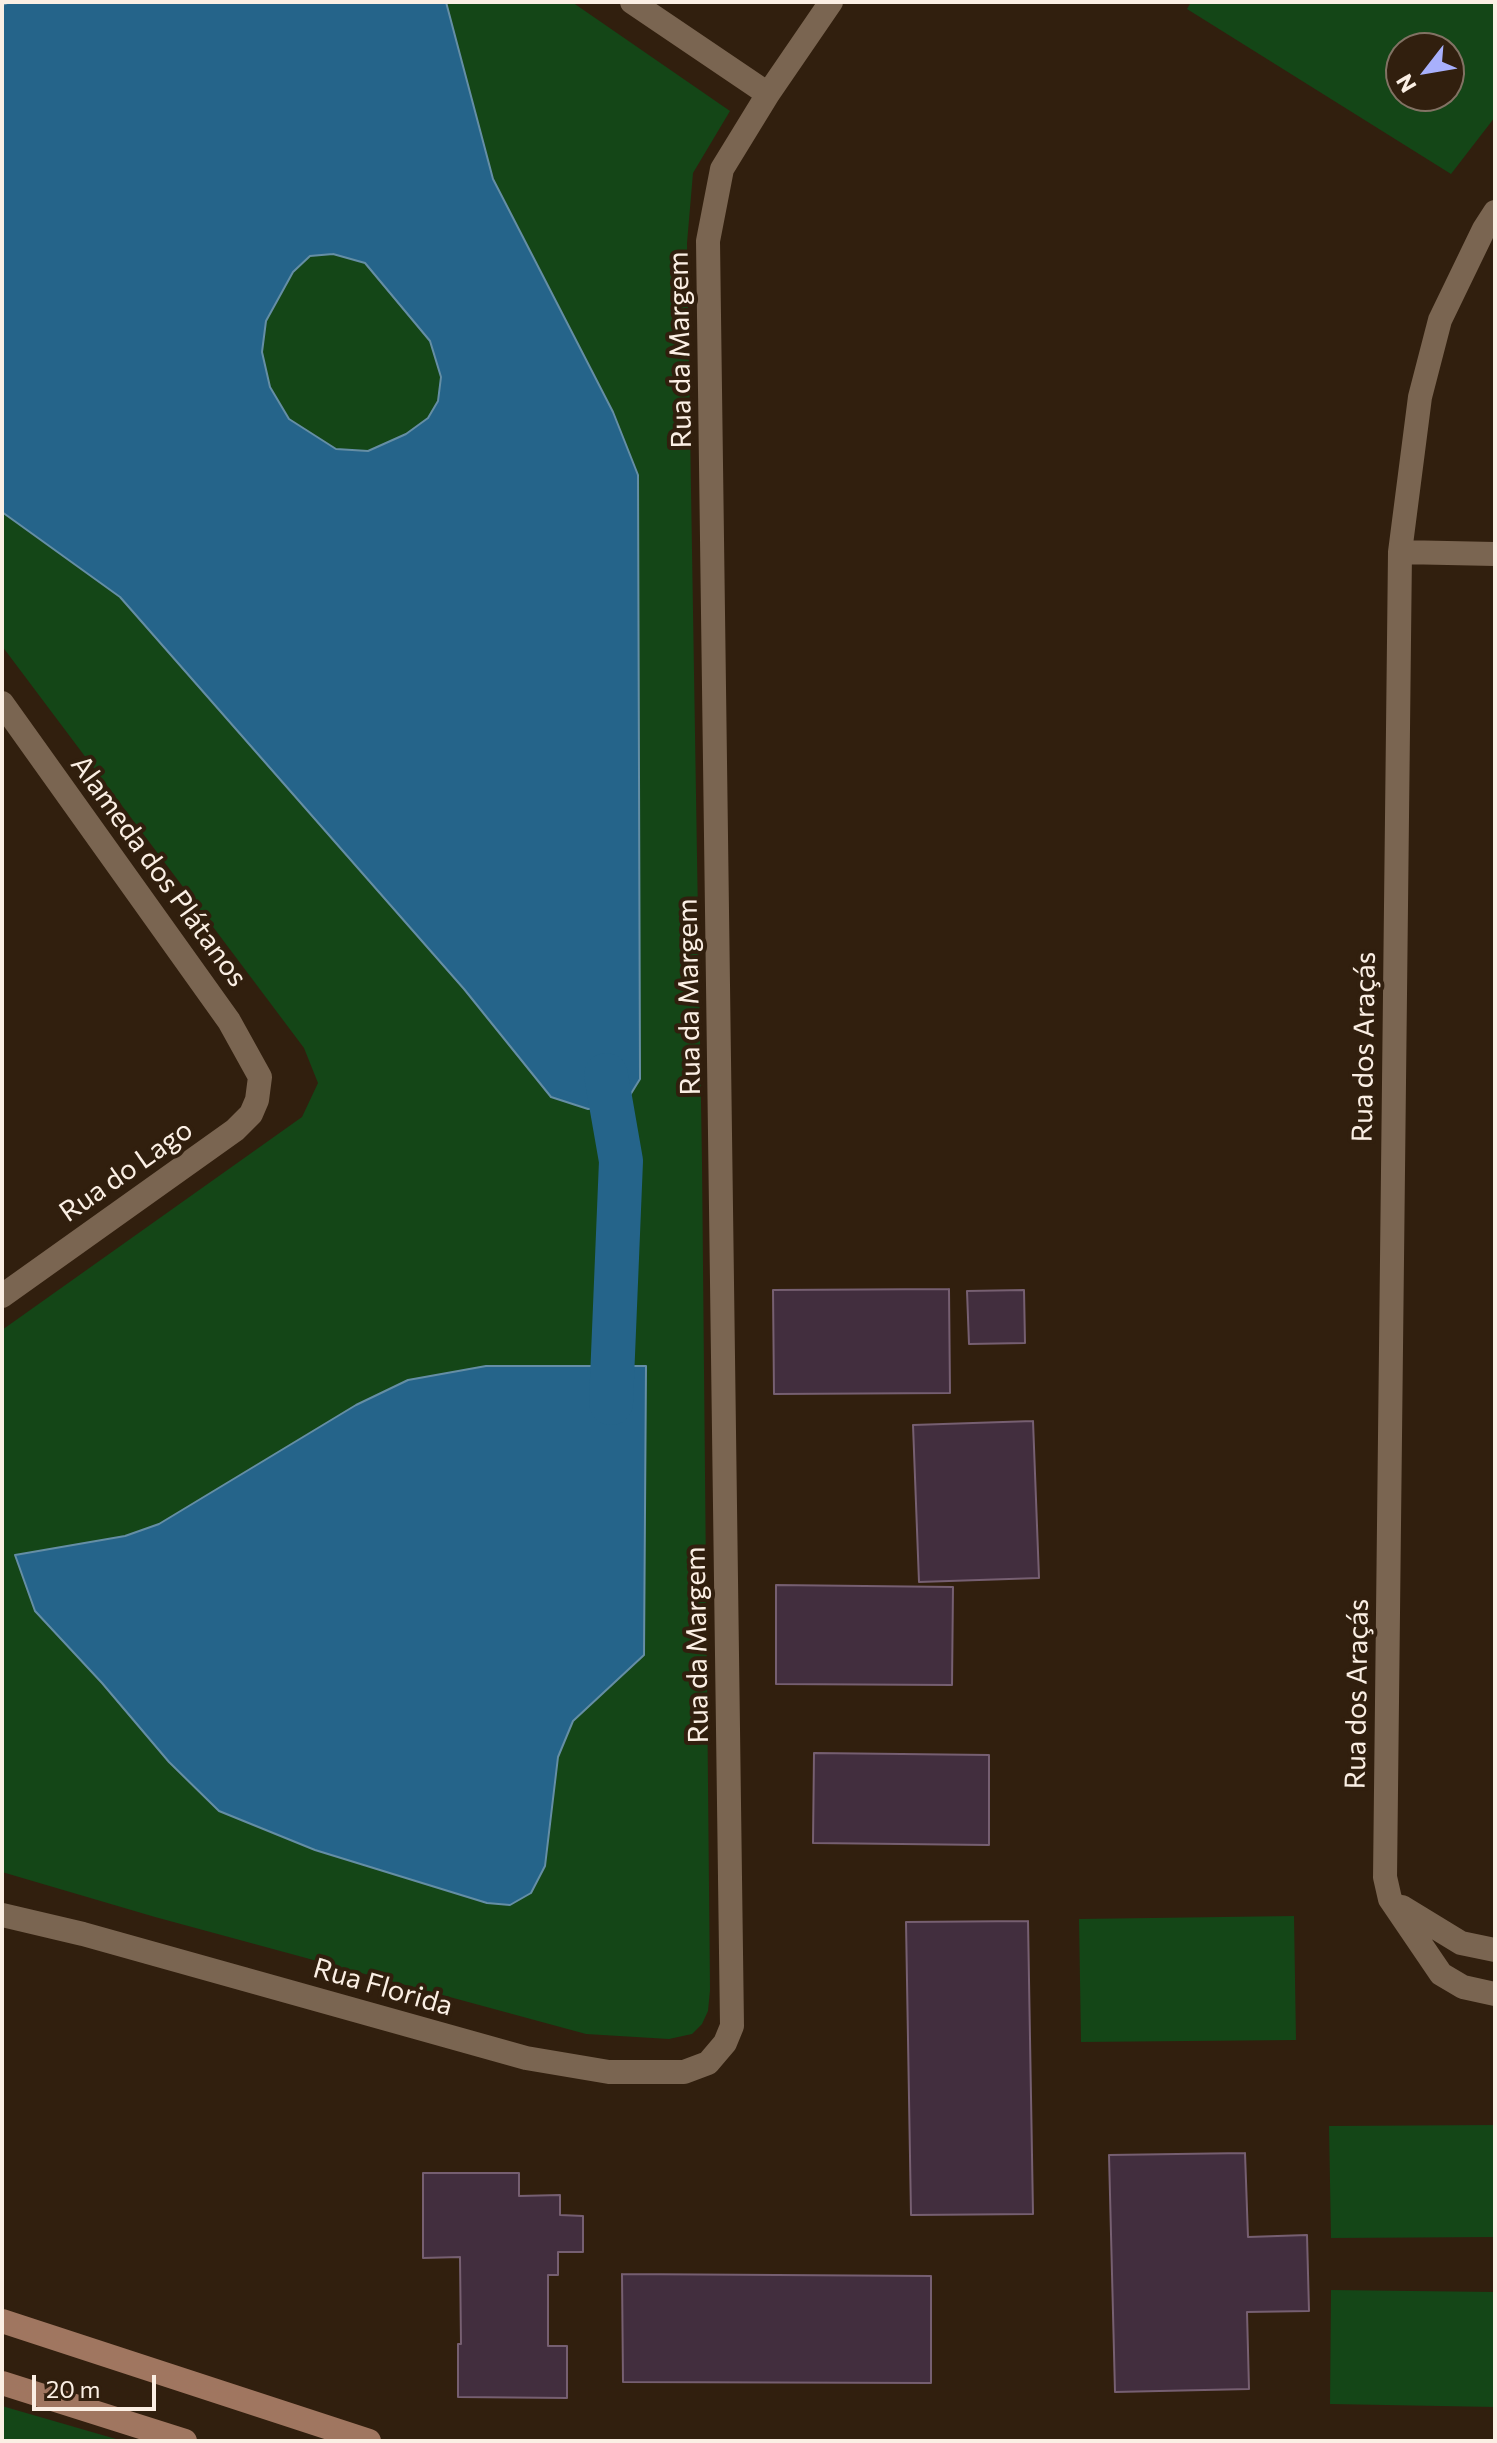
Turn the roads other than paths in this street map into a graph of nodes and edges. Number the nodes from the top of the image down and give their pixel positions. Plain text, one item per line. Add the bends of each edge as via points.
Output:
1 (632, 2) edge
2 (831, 2) edge
3 (768, 94) junction
4 (1495, 212) edge
5 (1400, 552) junction
6 (1495, 554) edge
7 (2, 703) edge
8 (260, 1077) joint
9 (2, 1296) edge
10 (1390, 1899) junction
11 (2, 1915) edge
12 (1495, 1950) edge
13 (1495, 1994) edge
14 (732, 2026) joint
15 (2, 2321) edge
16 (2, 2383) edge
17 (185, 2441) edge
18 (369, 2441) edge

1 - 3 street
2 - 3 street, Rua da Margem
3 - 14 street, Rua da Margem via 722,169 708,241
4 - 5 street, Rua dos Araçás via 1440,320 1420,397
5 - 6 street
5 - 10 street, Rua dos Araçás via 1385,1861
7 - 8 street, Alameda dos Plátanos via 229,1021
8 - 9 street, Rua do Lago via 251,1114 235,1130
10 - 12 street via 1461,1943
10 - 13 street via 1441,1974 1463,1987
11 - 14 street, Rua Florida via 526,2058 609,2072 684,2072 708,2063
15 - 18 street
16 - 17 street

